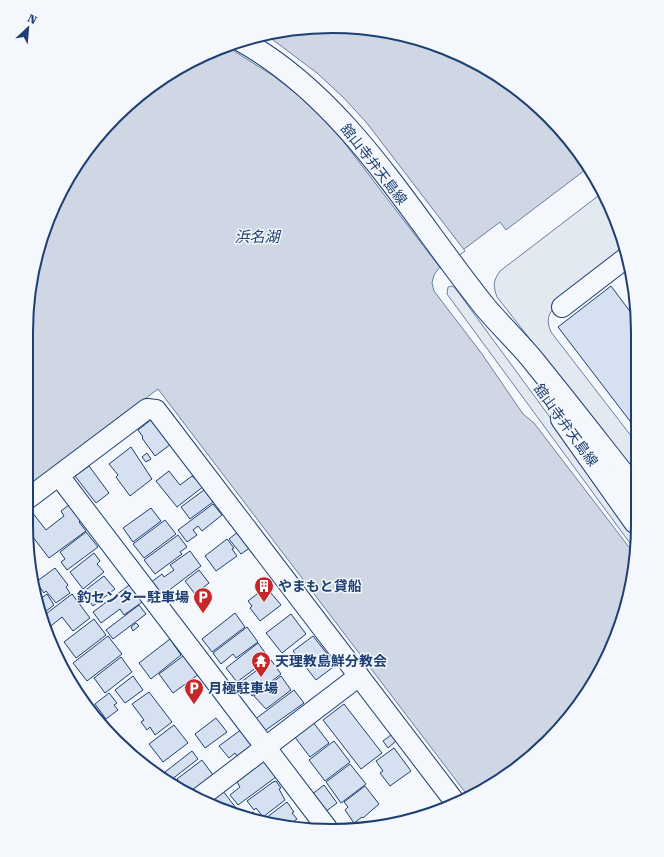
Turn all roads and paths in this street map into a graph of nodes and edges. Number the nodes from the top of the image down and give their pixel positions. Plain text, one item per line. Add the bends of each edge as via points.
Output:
1 (248, 45) edge
2 (622, 261) edge
3 (562, 306) dead end
4 (486, 308) junction
5 (59, 476) junction
6 (631, 485) edge
7 (33, 495) edge
8 (631, 516) edge
9 (359, 676) junction
10 (266, 747) junction
11 (204, 795) edge
12 (452, 798) edge
13 (324, 824) edge

1 - 4 main road, 舘山寺弁天島線 via 306,86 330,109
2 - 3 street
4 - 6 main road, 舘山寺弁天島線 via 531,358
4 - 8 main road, 舘山寺弁天島線 via 522,365
5 - 7 street
5 - 9 street via 147,409 156,410
5 - 10 street
9 - 10 street
9 - 12 street
10 - 11 street
10 - 13 street

